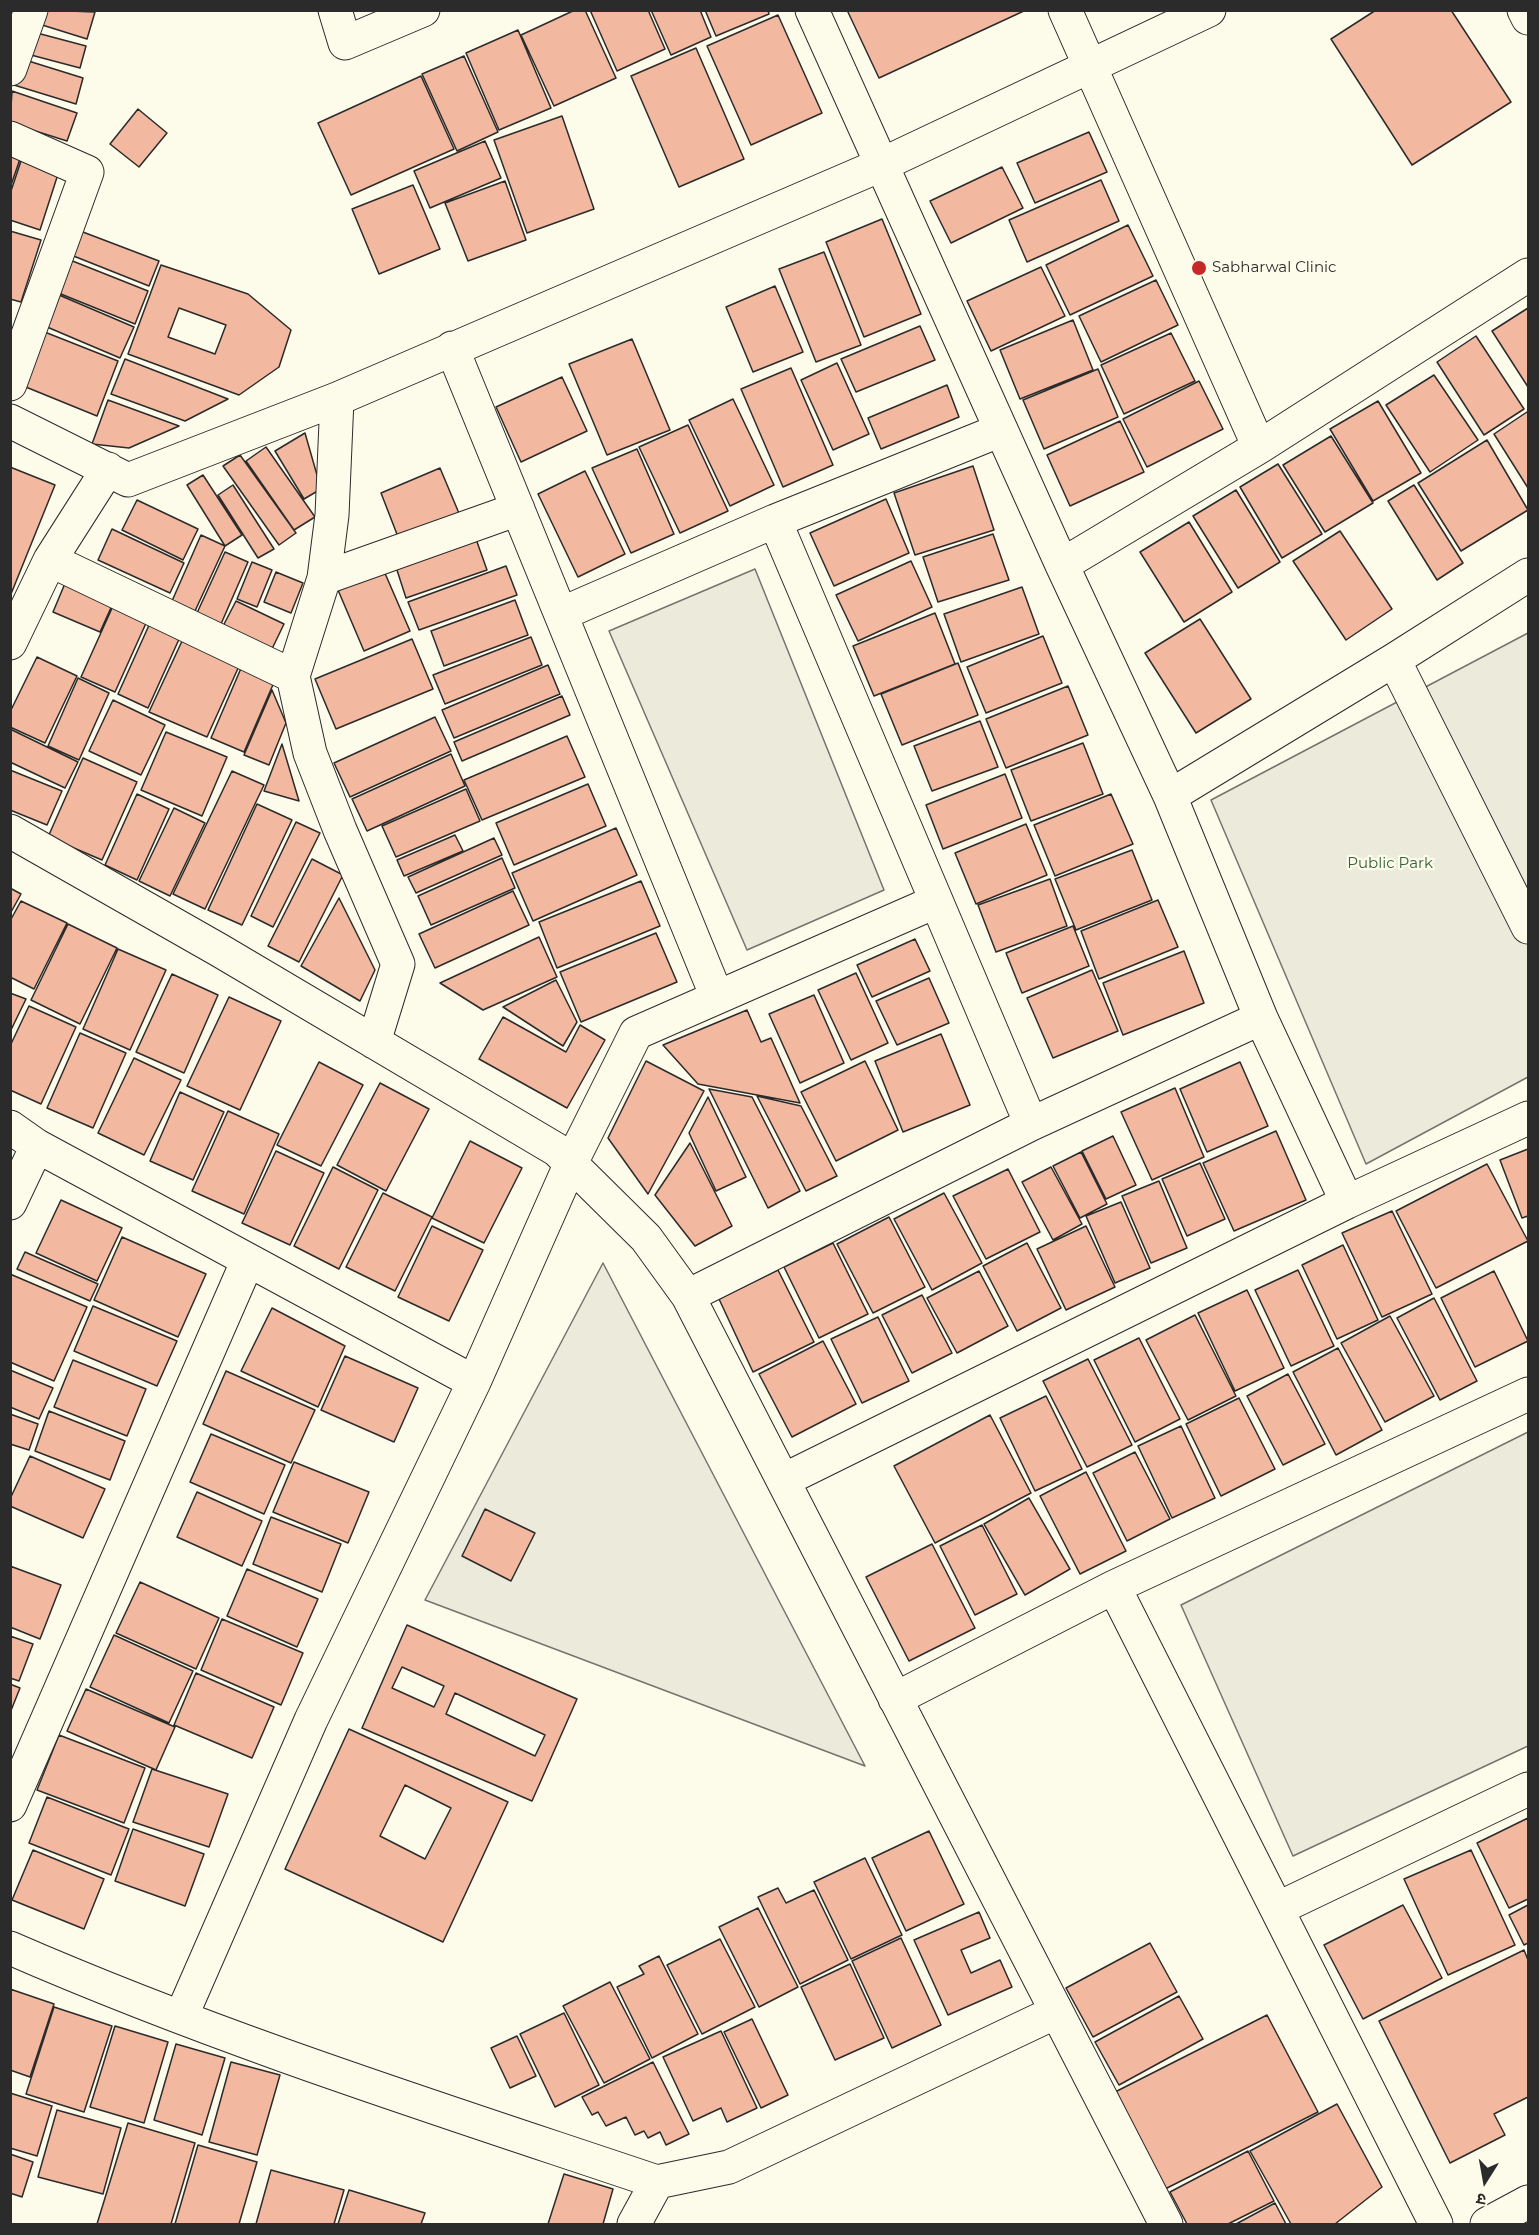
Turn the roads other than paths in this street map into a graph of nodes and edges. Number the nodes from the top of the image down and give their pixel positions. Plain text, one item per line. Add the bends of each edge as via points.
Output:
1 (31, 10) edge
2 (335, 10) edge
3 (423, 10) edge
4 (812, 10) edge
5 (1065, 10) edge
6 (1209, 10) edge
7 (1524, 10) edge
8 (1528, 18) edge
9 (1089, 68) junction
10 (10, 69) edge
11 (10, 138) edge
12 (882, 164) junction
13 (1528, 275) edge
14 (452, 348) junction
15 (10, 384) edge
16 (337, 399) junction
17 (10, 422) edge
18 (1000, 430) junction
19 (1259, 447) junction
20 (108, 469) junction
21 (518, 509) junction
22 (774, 521) junction
23 (50, 560) junction
24 (1062, 565) junction
25 (1528, 575) edge
26 (324, 578) junction
27 (561, 614) junction
28 (13, 630) edge
29 (1394, 660) junction
30 (293, 676) junction
31 (1170, 796) junction
32 (10, 831) edge
33 (935, 902) junction
34 (1528, 927) edge
35 (717, 997) junction
36 (1261, 1018) junction
37 (374, 1042) junction
38 (1528, 1118) edge
39 (1031, 1124) junction
40 (10, 1127) edge
41 (37, 1146) junction
42 (572, 1163) junction
43 (1347, 1202) junction
44 (10, 1203) edge
45 (248, 1260) junction
46 (688, 1296) junction
47 (474, 1382) junction
48 (1528, 1394) edge
49 (784, 1480) junction
50 (1114, 1587) junction
51 (896, 1699) junction
52 (1528, 1789) edge
53 (10, 1805) edge
54 (1277, 1909) junction
55 (10, 1948) edge
56 (1056, 2012) junction
57 (181, 2017) junction
58 (657, 2182) junction
59 (1528, 2202) edge
60 (634, 2224) edge
61 (1166, 2224) edge
62 (1436, 2224) edge
63 (1487, 2224) edge

1 - 10 street
2 - 3 street via 345,42
4 - 12 street
5 - 9 street
6 - 9 street
7 - 8 street
9 - 12 street
9 - 19 street
11 - 15 street via 87,172
12 - 14 street
12 - 18 street
13 - 19 street
14 - 16 street
14 - 21 street
16 - 20 street via 128,480
16 - 26 street via 332,515
17 - 20 street
18 - 22 street
18 - 24 street
19 - 24 street
20 - 23 street
21 - 26 street
21 - 27 street
22 - 27 street
22 - 33 street
23 - 28 street
23 - 30 street
24 - 31 street
25 - 29 street
26 - 30 street
27 - 35 street
29 - 31 street
29 - 34 street
30 - 37 street via 310,753 398,964
31 - 36 street
32 - 37 street
33 - 35 street
33 - 39 street
35 - 42 street via 636,1033
36 - 39 street
36 - 43 street
37 - 42 street via 557,1150
38 - 43 street
39 - 46 street
40 - 41 street
41 - 44 street
41 - 45 street
42 - 46 street via 646,1238
42 - 47 street
43 - 49 street
45 - 47 street
45 - 53 street
46 - 49 street
47 - 57 street via 311,1720
48 - 50 street
49 - 51 street
50 - 51 street
50 - 54 street
51 - 56 street
52 - 54 street
54 - 62 street
55 - 57 street
56 - 58 street via 729,2167
56 - 61 street
57 - 58 street
58 - 60 street
59 - 63 street

